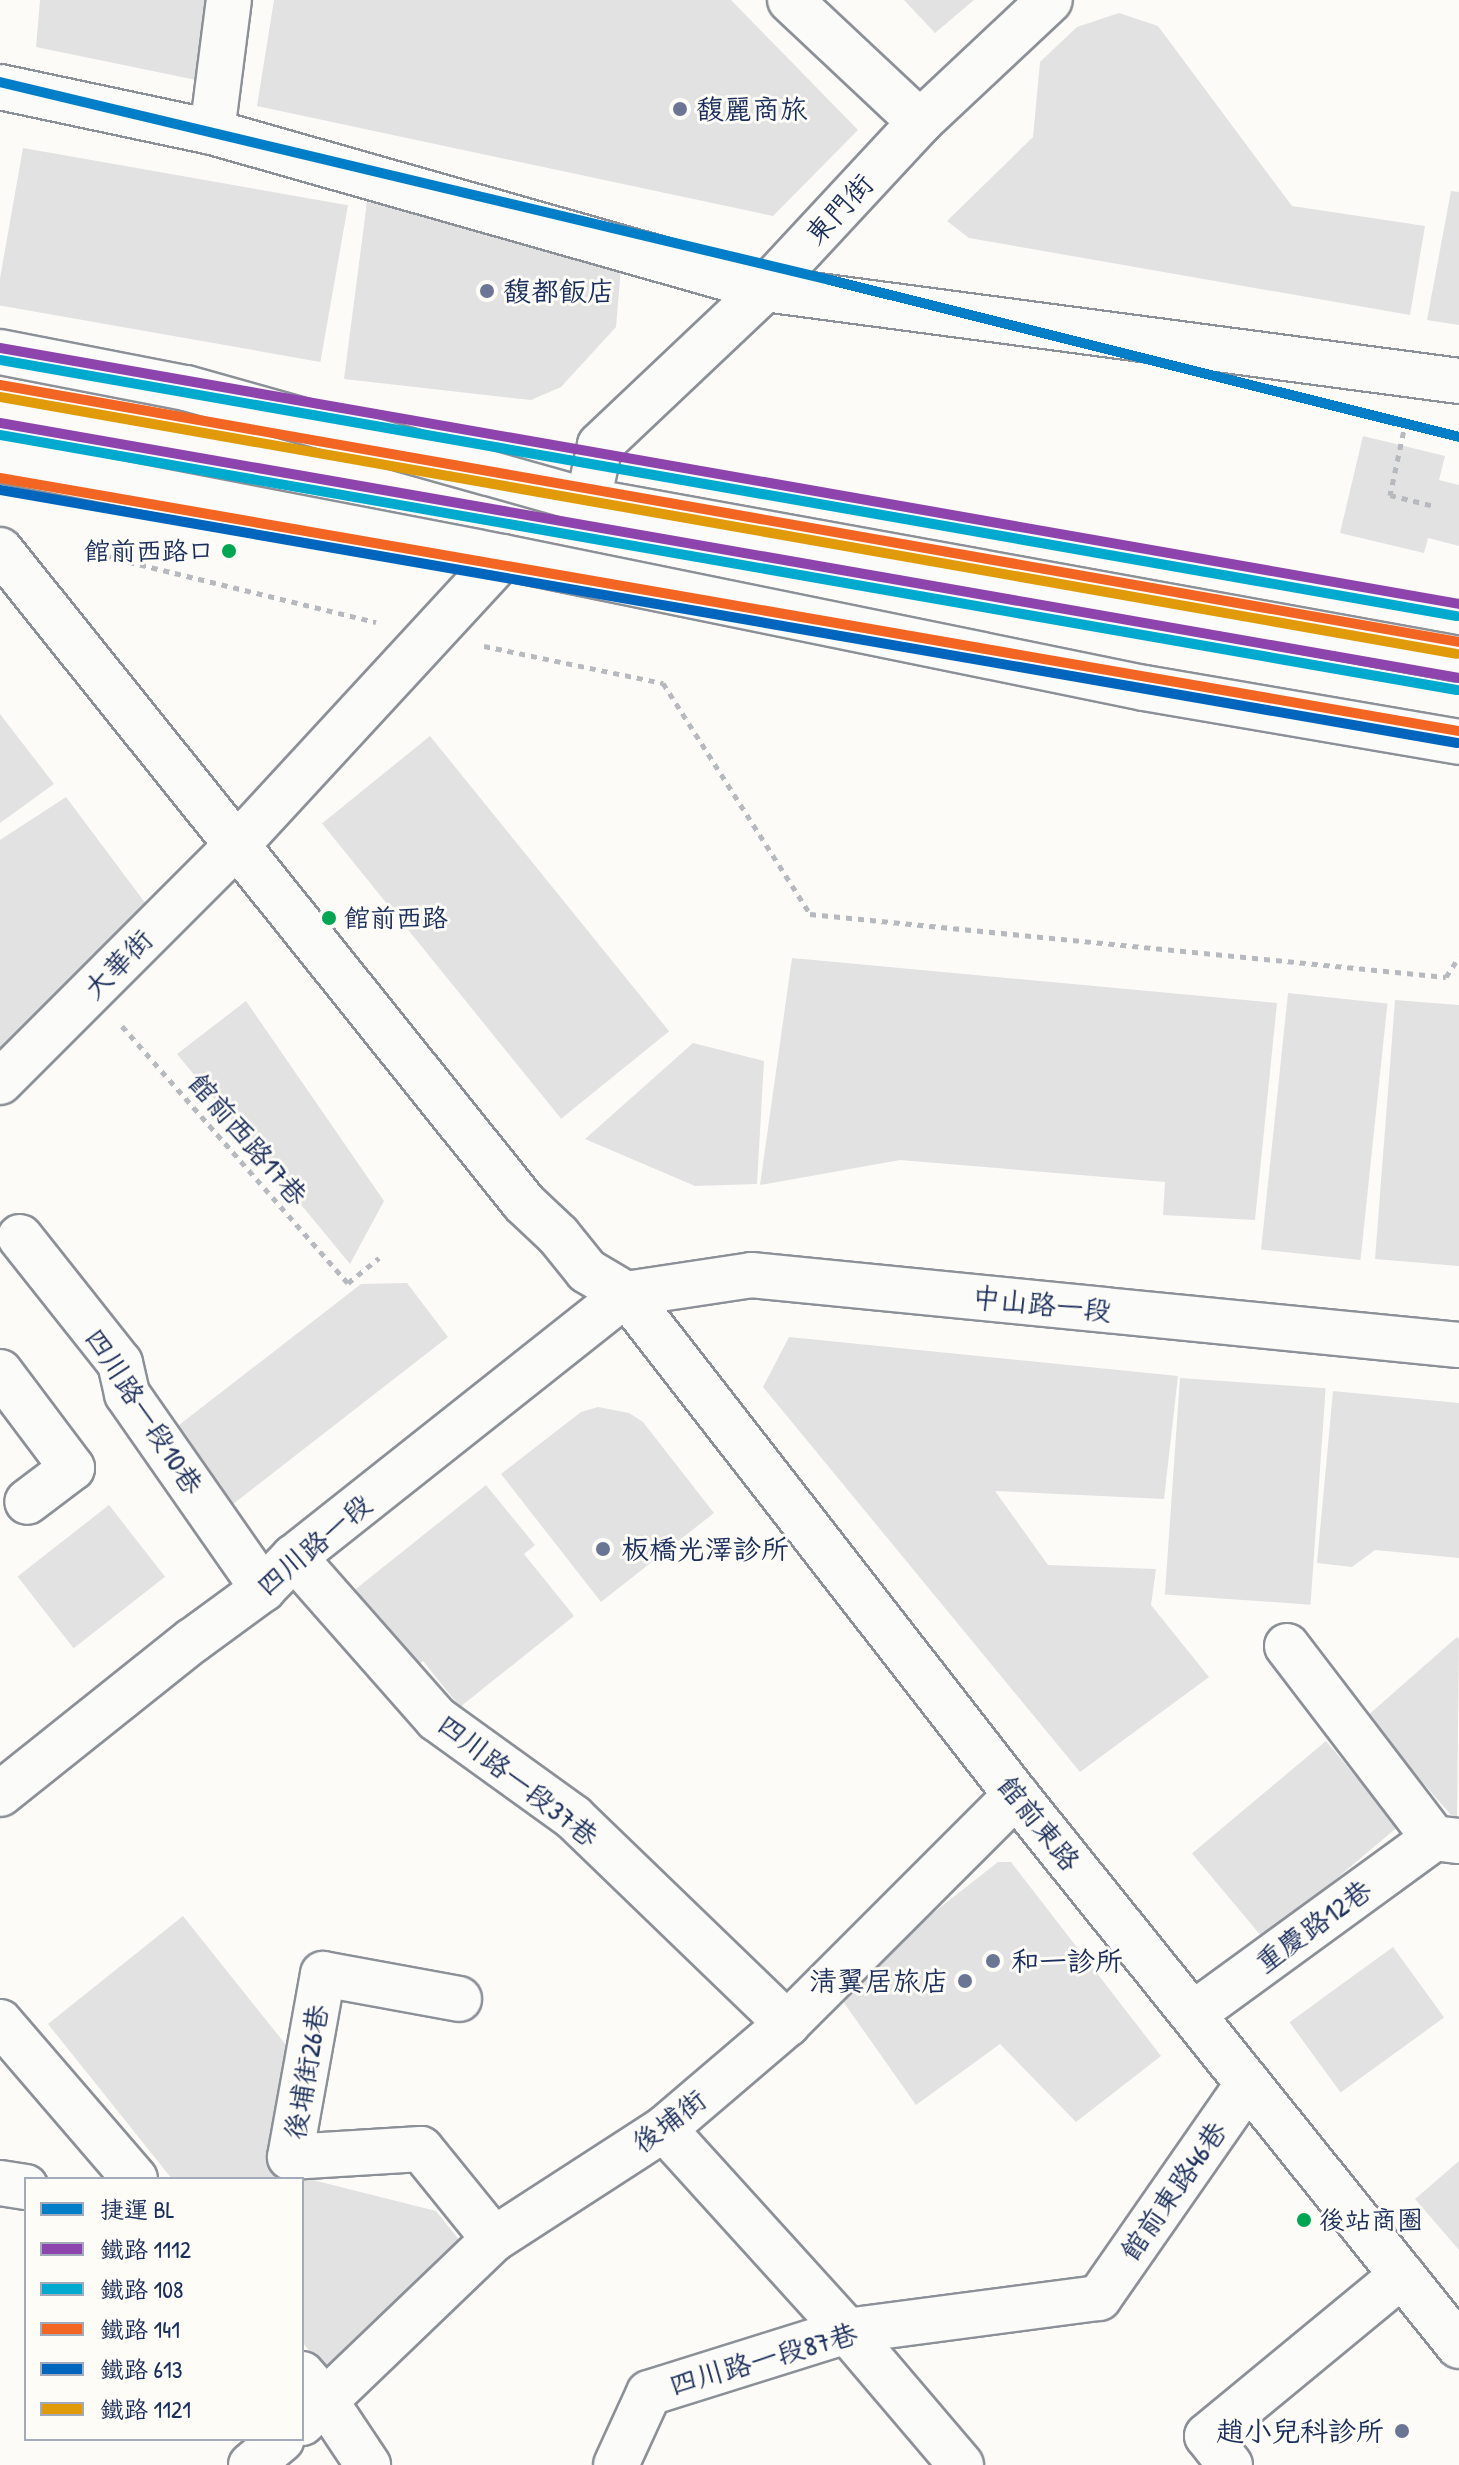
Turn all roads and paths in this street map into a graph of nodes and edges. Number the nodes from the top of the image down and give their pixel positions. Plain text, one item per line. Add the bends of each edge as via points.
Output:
1 (229, 0) edge
2 (790, 0) edge
3 (1050, 0) edge
4 (0, 87) edge
5 (920, 122) junction
6 (212, 132) junction
7 (765, 289) junction
8 (0, 352) edge
9 (1459, 381) edge
10 (1409, 405) dead end
11 (0, 460) edge
12 (588, 501) junction
13 (1434, 506) dead end
14 (0, 550) edge
15 (105, 556) dead end
16 (503, 557) junction
17 (427, 635) junction
18 (1459, 659) edge
19 (1459, 742) edge
20 (236, 846) junction
21 (1459, 957) edge
22 (91, 990) junction
23 (0, 1082) edge
24 (20, 1237) dead end
25 (379, 1258) dead end
26 (626, 1294) junction
27 (1459, 1345) edge
28 (0, 1372) edge
29 (27, 1502) dead end
30 (294, 1557) junction
31 (263, 1589) junction
32 (1287, 1646) dead end
33 (0, 1794) edge
34 (1016, 1795) junction
35 (1446, 1839) edge
36 (459, 1999) dead end
37 (1193, 2014) junction
38 (0, 2022) edge
39 (787, 2024) junction
40 (1248, 2084) junction
41 (664, 2129) junction
42 (133, 2177) edge
43 (0, 2183) edge
44 (24, 2187) edge
45 (494, 2239) junction
46 (1402, 2275) junction
47 (1099, 2298) joint
48 (847, 2331) junction
49 (1459, 2346) edge
50 (310, 2400) edge
51 (280, 2441) edge
52 (1218, 2451) edge
53 (251, 2465) edge
54 (368, 2465) edge
55 (616, 2465) edge
56 (961, 2465) edge

1 - 6 street
2 - 5 street
3 - 5 street, 東門街
4 - 6 street
5 - 7 street, 東門街
6 - 7 street
7 - 9 street
7 - 12 street, 東門街 via 600,445
8 - 12 street via 186,388
10 - 13 path via 1390,495
11 - 16 street
12 - 18 street
14 - 20 street
15 - 17 path
16 - 17 street, 大華街
16 - 19 street via 1144,688
17 - 20 street, 大華街
17 - 21 path via 663,683 810,914 1446,977
20 - 22 street, 大華街
20 - 26 street via 524,1203 587,1271
22 - 23 street, 大華街
22 - 25 path, 館前西路17巷 via 348,1283
24 - 31 street, 四川路一段10巷 via 120,1363 127,1394
26 - 27 street, 中山路一段 via 751,1275
26 - 30 street, 四川路一段
26 - 34 street, 館前東路
28 - 29 street via 72,1468
30 - 31 street, 四川路一段
30 - 39 street, 四川路一段37巷 via 437,1719 573,1817
31 - 33 street, 四川路一段
32 - 35 street, 重慶路12巷
34 - 37 street, 館前東路
34 - 39 street, 後埔街
35 - 37 street, 重慶路12巷
36 - 45 street, 後埔街26巷 via 323,1974 290,2157 421,2149
37 - 40 street, 館前東路
38 - 42 street
39 - 41 street, 後埔街
40 - 46 street, 館前東路
40 - 47 street, 館前東路46巷
41 - 45 street, 後埔街
41 - 48 street
43 - 44 street
45 - 50 street, 後埔街
46 - 49 street, 館前東路
46 - 52 street
47 - 48 street, 四川路一段87巷
48 - 55 street, 四川路一段87巷 via 649,2393
48 - 56 street
50 - 54 street
51 - 53 street

